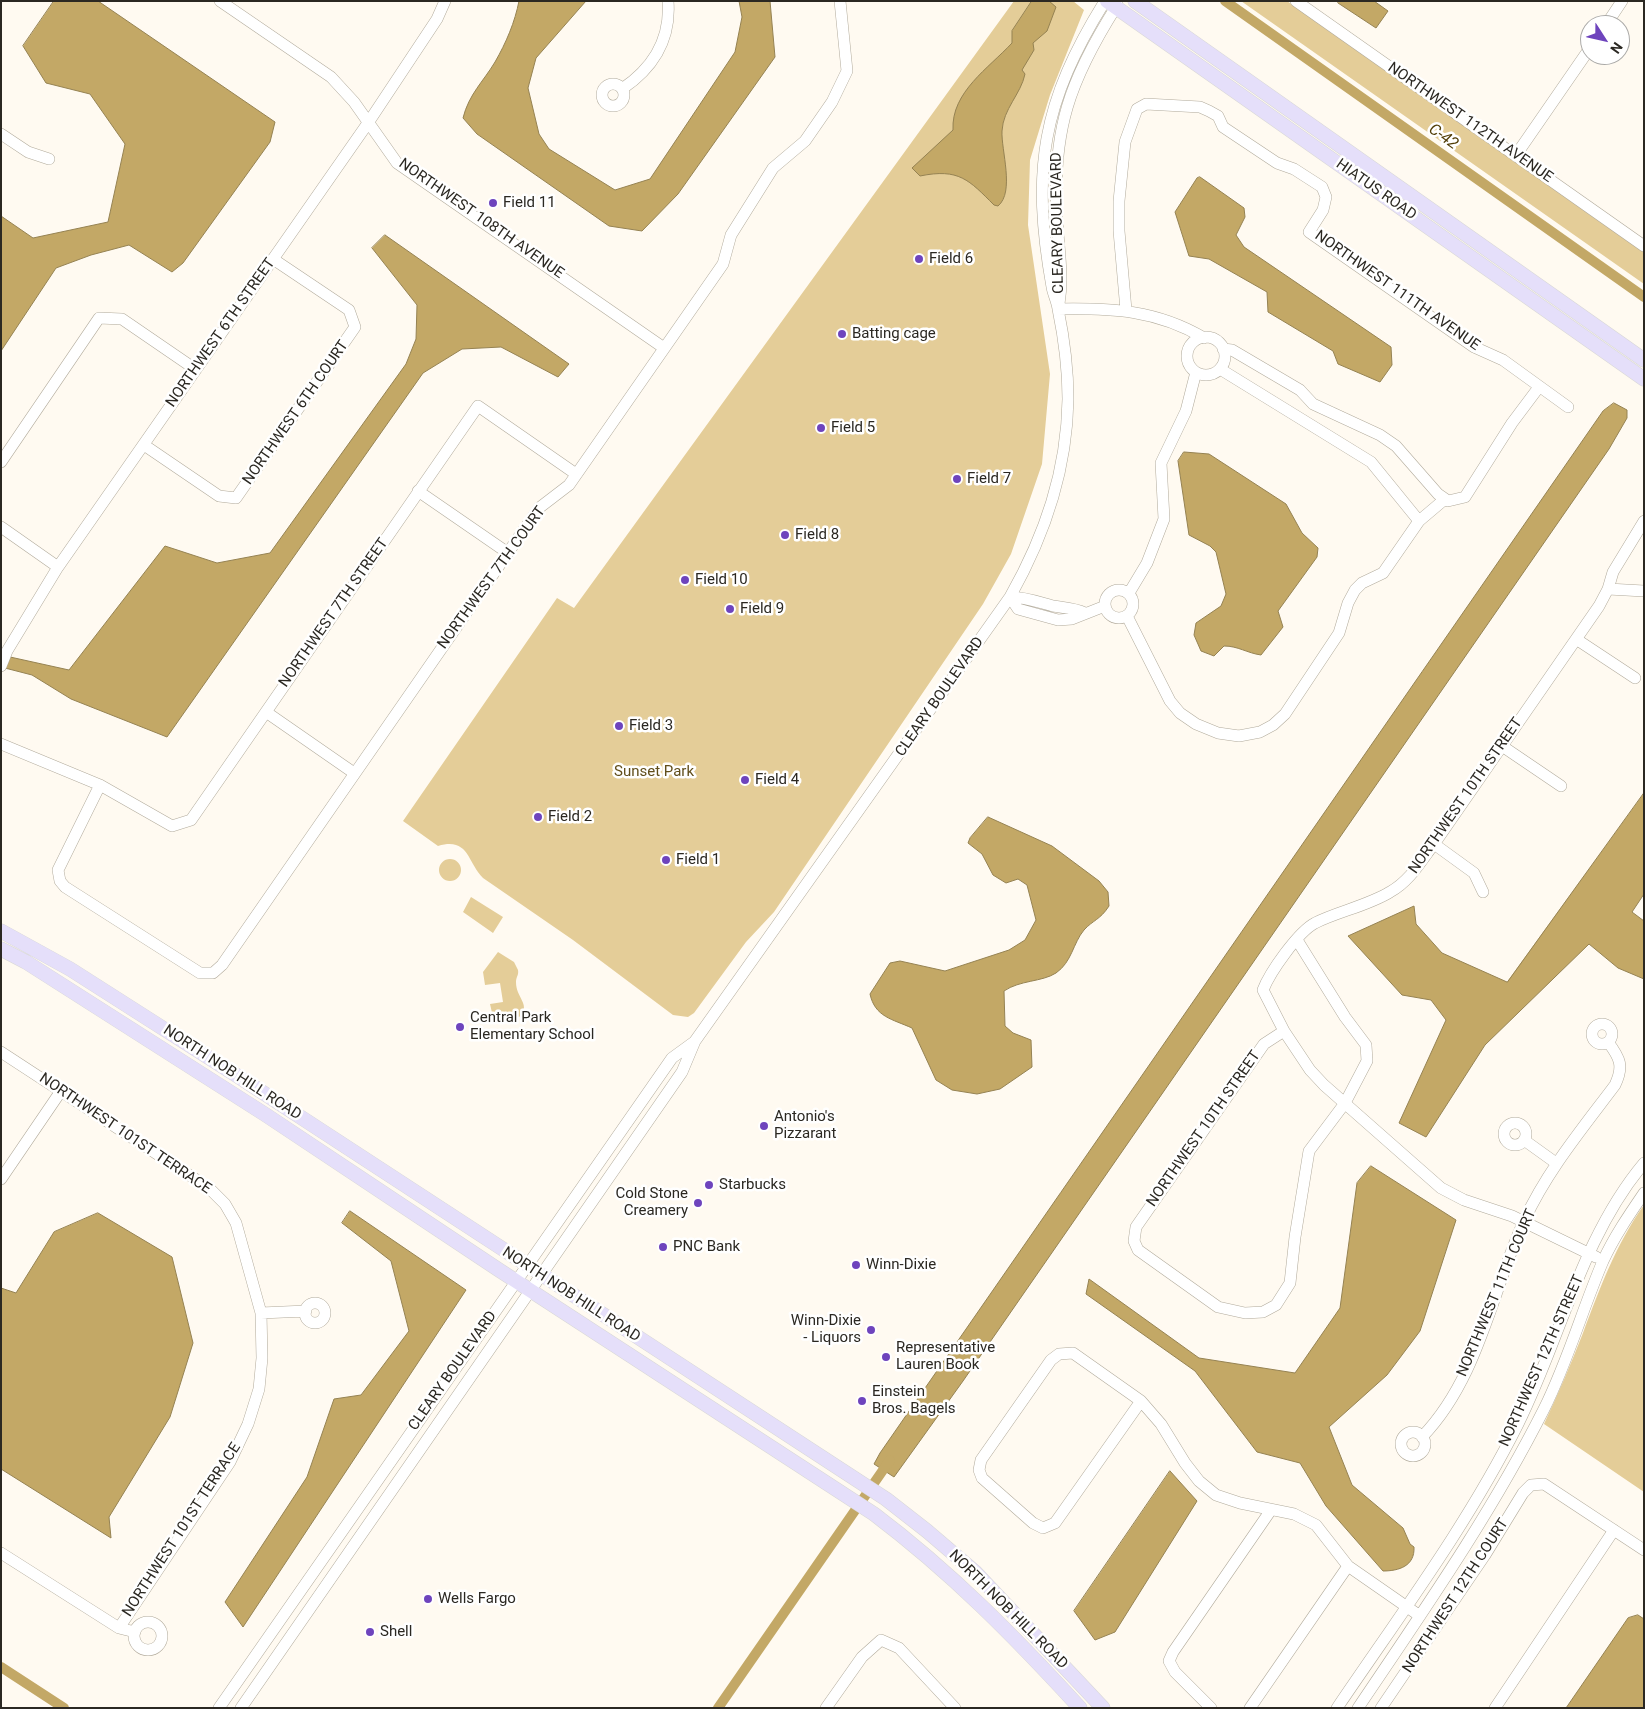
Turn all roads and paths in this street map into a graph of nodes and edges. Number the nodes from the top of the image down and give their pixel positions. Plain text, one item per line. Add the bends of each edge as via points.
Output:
1 (220, 1) edge
2 (445, 1) edge
3 (668, 1) edge
4 (840, 1) edge
5 (1136, 1) edge
6 (1296, 1) edge
7 (1622, 1) edge
8 (1111, 3) edge
9 (1613, 15) edge
10 (1580, 62) edge
11 (622, 89) dead end
12 (368, 123) junction
13 (1, 134) edge
14 (1516, 155) junction
15 (49, 159) dead end
16 (1644, 246) edge
17 (273, 259) junction
18 (1058, 309) junction
19 (1126, 310) junction
20 (1204, 338) junction
21 (664, 348) junction
22 (1223, 348) junction
23 (1644, 360) edge
24 (195, 369) junction
25 (1220, 369) junction
26 (1196, 372) junction
27 (1644, 379) edge
28 (1539, 387) junction
29 (1568, 407) dead end
30 (144, 445) junction
31 (1, 462) edge
32 (576, 474) junction
33 (418, 491) junction
34 (1445, 499) junction
35 (1419, 521) junction
36 (1644, 521) edge
37 (1, 527) edge
38 (508, 553) junction
39 (58, 567) junction
40 (1608, 589) junction
41 (1644, 591) edge
42 (1129, 593) junction
43 (1010, 597) junction
44 (1105, 606) junction
45 (1126, 616) junction
46 (1576, 639) junction
47 (1, 666) edge
48 (1635, 678) dead end
49 (266, 712) junction
50 (1, 744) edge
51 (1502, 746) junction
52 (354, 773) junction
53 (100, 786) junction
54 (1561, 786) dead end
55 (1434, 844) junction
56 (1483, 892) dead end
57 (1, 930) edge
58 (1297, 940) junction
59 (1, 949) edge
60 (1284, 1031) junction
61 (695, 1041) junction
62 (1608, 1042) dead end
63 (1, 1052) edge
64 (61, 1091) junction
65 (1345, 1103) junction
66 (1524, 1140) dead end
67 (1556, 1163) junction
68 (1644, 1163) edge
69 (1, 1179) edge
70 (1644, 1193) edge
71 (1524, 1221) junction
72 (1589, 1253) junction
73 (1604, 1260) junction
74 (527, 1267) junction
75 (541, 1276) junction
76 (516, 1281) junction
77 (531, 1291) junction
78 (306, 1311) dead end
79 (261, 1313) junction
80 (1141, 1401) junction
81 (1422, 1437) dead end
82 (1270, 1510) junction
83 (1614, 1530) junction
84 (1644, 1550) edge
85 (1, 1553) edge
86 (1348, 1566) junction
87 (1406, 1606) junction
88 (1420, 1616) junction
89 (118, 1628) junction
90 (135, 1632) dead end
91 (219, 1708) edge
92 (241, 1708) edge
93 (826, 1708) edge
94 (955, 1708) edge
95 (1080, 1708) edge
96 (1103, 1708) edge
97 (1212, 1708) edge
98 (1250, 1708) edge
99 (1337, 1708) edge
100 (1358, 1708) edge
101 (1381, 1708) edge
102 (1495, 1708) edge

1 - 12 street, NORTHWEST 108TH AVENUE via 331,78 354,102
2 - 12 street, NORTHWEST 6TH STREET via 437,19
3 - 11 street via 669,20 661,48 638,79
4 - 21 street, NORTHWEST 7TH COURT via 847,71 832,102 805,141 773,168 731,235 723,264
5 - 23 main road, HIATUS ROAD
6 - 14 street, NORTHWEST 112TH AVENUE
7 - 9 street
8 - 18 street, CLEARY BOULEVARD via 1079,73 1057,147 1056,217 1062,285
8 - 27 main road, HIATUS ROAD
10 - 14 street
12 - 17 street, NORTHWEST 6TH STREET
12 - 21 street, NORTHWEST 108TH AVENUE via 397,163
13 - 15 street via 28,152
14 - 16 street, NORTHWEST 112TH AVENUE
17 - 24 street, NORTHWEST 6TH STREET
17 - 30 street, NORTHWEST 6TH COURT via 349,310 355,328 236,498 219,496
18 - 19 street
18 - 43 street, CLEARY BOULEVARD via 1067,366 1068,398 1061,468 1042,535
19 - 20 street via 1176,325
19 - 28 street, NORTHWEST 111TH AVENUE via 1119,201 1125,142 1137,109 1146,104 1200,107 1218,116 1223,127 1276,163 1294,169 1322,187 1326,197 1323,210 1309,232 1474,347 1502,360
20 - 22 street via 1216,340
20 - 26 street via 1194,342 1188,352 1189,363
21 - 32 street, NORTHWEST 7TH COURT
22 - 25 street via 1225,359
22 - 34 street via 1296,387 1313,404 1380,435 1396,446
24 - 30 street, NORTHWEST 6TH STREET
24 - 31 street via 122,319 99,318
25 - 26 street via 1208,375
25 - 35 street via 1371,462
26 - 42 street via 1186,411 1160,463 1164,519 1147,563
28 - 29 street, NORTHWEST 111TH AVENUE
28 - 34 street via 1507,430 1465,497
30 - 39 street, NORTHWEST 6TH STREET
32 - 33 street, NORTHWEST 7TH STREET via 478,406
32 - 38 street, NORTHWEST 7TH COURT via 569,485 539,508
33 - 38 street
33 - 49 street, NORTHWEST 7TH STREET
34 - 35 street
35 - 45 street via 1383,573 1355,590 1339,633 1286,714 1260,732 1239,736 1218,733 1180,713 1170,701
36 - 40 street, NORTHWEST 10TH STREET via 1614,572
37 - 39 street
38 - 52 street, NORTHWEST 7TH COURT
39 - 47 street, NORTHWEST 6TH STREET via 6,651
40 - 41 street
40 - 46 street, NORTHWEST 10TH STREET
42 - 44 street via 1121,590 1111,592
42 - 45 street via 1134,602
43 - 44 street via 1018,609 1058,620 1072,619
43 - 61 street, CLEARY BOULEVARD
44 - 45 street via 1112,616
46 - 48 street
46 - 51 street, NORTHWEST 10TH STREET
49 - 52 street
49 - 53 street, NORTHWEST 7TH STREET via 191,820 172,826
50 - 53 street
51 - 54 street
51 - 55 street, NORTHWEST 10TH STREET
52 - 53 street, NORTHWEST 7TH COURT via 222,965 213,972 200,973 60,882 58,870
55 - 56 street via 1474,873
55 - 58 street, NORTHWEST 10TH STREET via 1406,882 1390,893 1313,924
57 - 74 main road, NORTH NOB HILL ROAD via 70,969
58 - 60 street, NORTHWEST 10TH STREET via 1268,979 1264,990
58 - 65 street via 1366,1045 1367,1062
59 - 76 main road, NORTH NOB HILL ROAD via 266,1115
60 - 65 street via 1310,1070
60 - 65 street, NORTHWEST 10TH STREET via 1264,1044 1136,1227 1134,1241 1138,1250 1218,1307 1245,1313 1264,1312 1276,1304 1290,1283 1309,1151
61 - 74 street, CLEARY BOULEVARD via 672,1058
61 - 75 street, CLEARY BOULEVARD via 682,1072
62 - 67 street, NORTHWEST 11TH COURT via 1618,1056 1621,1073
63 - 64 street, NORTHWEST 101ST TERRACE
64 - 69 street
64 - 79 street, NORTHWEST 101ST TERRACE via 209,1188 224,1204 236,1223
65 - 71 street via 1441,1188 1464,1200
66 - 67 street
67 - 71 street, NORTHWEST 11TH COURT
68 - 72 street, NORTHWEST 12TH STREET via 1607,1217
70 - 73 street, NORTHWEST 12TH STREET
71 - 72 street
71 - 81 street, NORTHWEST 11TH COURT via 1488,1323 1438,1420
72 - 73 street
72 - 87 street, NORTHWEST 12TH STREET via 1518,1424 1468,1514
73 - 88 street, NORTHWEST 12TH STREET via 1545,1406 1515,1466
74 - 75 main road, NORTH NOB HILL ROAD
74 - 76 street, CLEARY BOULEVARD
75 - 77 street, CLEARY BOULEVARD
75 - 96 main road, NORTH NOB HILL ROAD via 886,1500 975,1572
76 - 77 main road, NORTH NOB HILL ROAD
76 - 91 street, CLEARY BOULEVARD
77 - 92 street, CLEARY BOULEVARD
77 - 95 main road, NORTH NOB HILL ROAD via 844,1494 918,1546 1002,1624
78 - 79 street
79 - 89 street, NORTHWEST 101ST TERRACE via 259,1389 248,1424 230,1462
80 - 80 street via 1055,1523 1044,1528 1033,1522 982,1478 981,1460 1050,1360 1059,1354 1073,1353
80 - 82 street via 1161,1424 1199,1481 1216,1494
82 - 86 street via 1294,1514 1316,1525
82 - 97 street via 1169,1661 1174,1672
83 - 84 street
83 - 101 street, NORTHWEST 12TH COURT via 1544,1484 1531,1485
83 - 102 street
85 - 89 street
86 - 87 street
86 - 98 street
87 - 88 street
87 - 99 street, NORTHWEST 12TH STREET
88 - 100 street, NORTHWEST 12TH STREET
89 - 90 street
93 - 94 street via 862,1657 881,1640 899,1648

